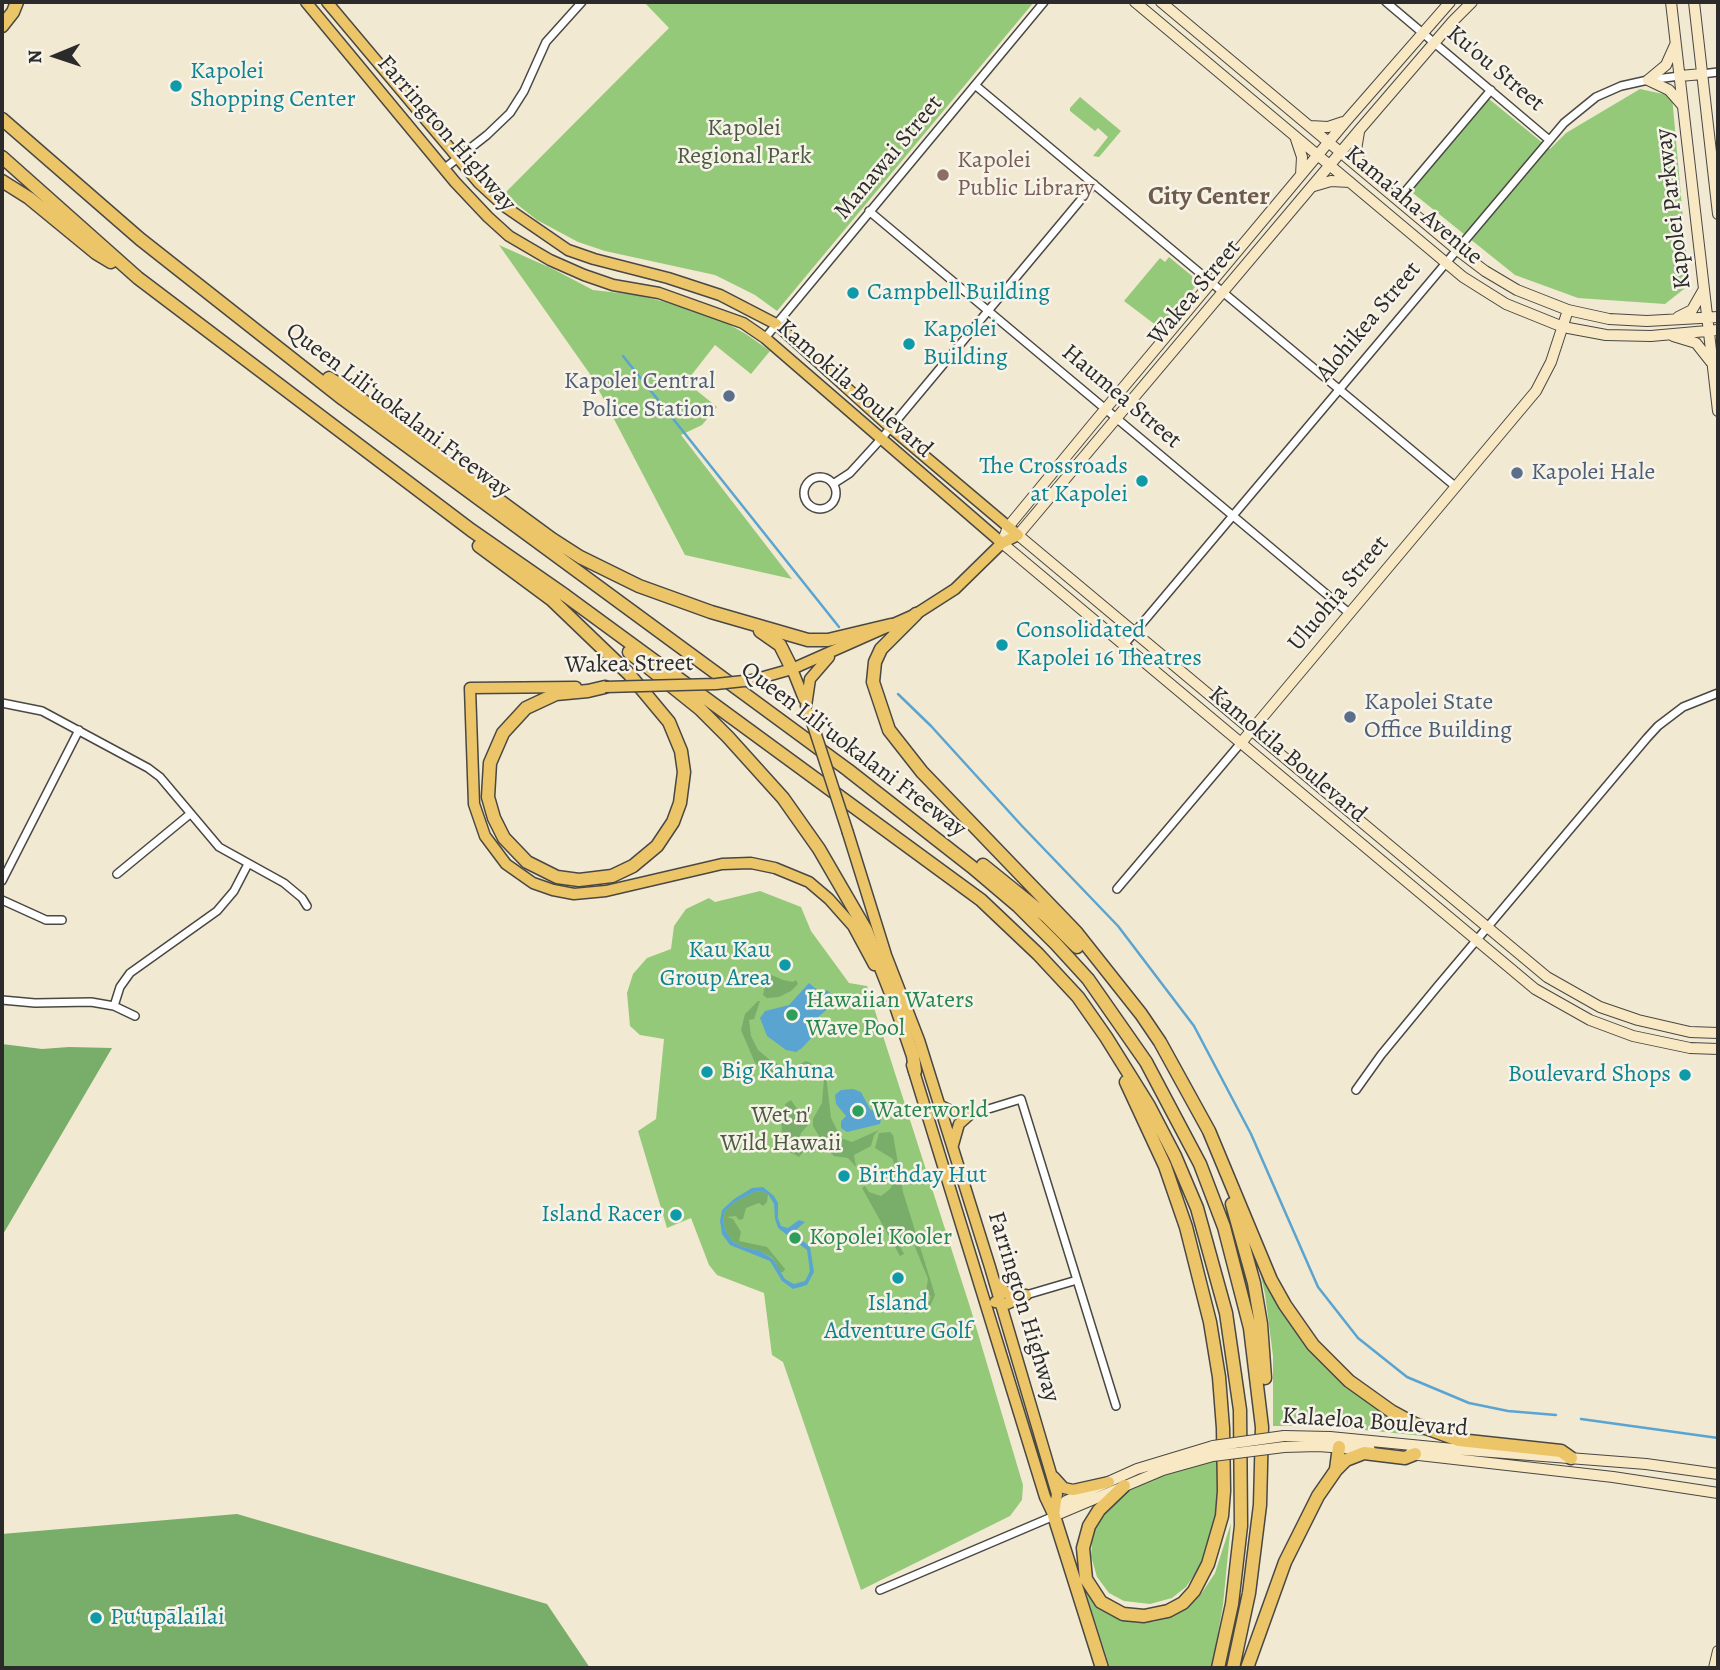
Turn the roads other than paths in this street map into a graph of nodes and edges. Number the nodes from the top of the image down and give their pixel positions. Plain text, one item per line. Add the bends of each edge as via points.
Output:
1 (17, 2) edge
2 (306, 2) edge
3 (327, 2) edge
4 (582, 2) edge
5 (1044, 2) edge
6 (1135, 2) edge
7 (1161, 2) edge
8 (1385, 2) edge
9 (1450, 2) edge
10 (1472, 2) edge
11 (1671, 2) edge
12 (1694, 2) edge
13 (2, 26) edge
14 (1422, 32) junction
15 (1676, 41) junction
16 (1434, 42) junction
17 (1718, 72) edge
18 (1702, 74) junction
19 (1680, 76) junction
20 (1648, 80) junction
21 (975, 85) junction
22 (1491, 90) junction
23 (1684, 106) junction
24 (2, 120) edge
25 (1347, 120) junction
26 (1309, 126) junction
27 (1361, 128) junction
28 (1295, 135) junction
29 (1548, 139) junction
30 (1328, 142) junction
31 (1340, 152) junction
32 (1318, 155) junction
33 (2, 157) edge
34 (458, 157) junction
35 (1330, 165) junction
36 (445, 168) junction
37 (1364, 172) junction
38 (1301, 174) junction
39 (2, 181) edge
40 (1351, 182) junction
41 (1094, 184) junction
42 (1313, 186) junction
43 (1398, 200) junction
44 (869, 211) junction
45 (1718, 214) edge
46 (1456, 249) junction
47 (1445, 262) junction
48 (621, 265) joint
49 (138, 278) junction
50 (1212, 282) junction
51 (613, 285) joint
52 (1704, 288) junction
53 (1223, 292) junction
54 (988, 310) junction
55 (1568, 310) junction
56 (1713, 318) edge
57 (1670, 320) junction
58 (776, 324) junction
59 (1563, 327) junction
60 (1714, 330) edge
61 (1669, 335) junction
62 (765, 338) junction
63 (275, 344) junction
64 (1713, 366) junction
65 (1338, 389) junction
66 (1105, 409) junction
67 (1718, 411) edge
68 (1117, 419) junction
69 (330, 423) junction
70 (890, 427) junction
71 (881, 439) junction
72 (833, 484) junction
73 (1456, 487) junction
74 (1233, 516) junction
75 (1009, 527) junction
76 (1018, 535) junction
77 (1002, 543) junction
78 (566, 596) junction
79 (1349, 613) junction
80 (916, 614) junction
81 (748, 624) junction
82 (891, 625) junction
83 (1133, 632) junction
84 (1123, 646) junction
85 (835, 651) junction
86 (792, 669) junction
87 (605, 687) junction
88 (1717, 693) edge
89 (2, 703) edge
90 (808, 710) junction
91 (79, 730) junction
92 (1252, 730) junction
93 (1241, 744) junction
94 (848, 770) junction
95 (190, 814) junction
96 (248, 864) junction
97 (117, 874) dead end
98 (2, 881) edge
99 (1117, 889) dead end
100 (2, 900) edge
101 (307, 906) dead end
102 (62, 920) dead end
103 (1486, 928) junction
104 (1475, 941) junction
105 (2, 1000) edge
106 (114, 1006) junction
107 (135, 1016) dead end
108 (1718, 1033) edge
109 (902, 1035) joint
110 (1106, 1037) junction
111 (1160, 1042) junction
112 (1718, 1049) edge
113 (915, 1071) junction
114 (1356, 1090) dead end
115 (939, 1105) junction
116 (969, 1115) junction
117 (1209, 1131) junction
118 (953, 1150) junction
119 (1077, 1280) junction
120 (994, 1282) junction
121 (983, 1290) junction
122 (1026, 1295) junction
123 (1014, 1303) junction
124 (1000, 1304) junction
125 (1009, 1331) junction
126 (1116, 1406) dead end
127 (1262, 1427) junction
128 (1284, 1442) junction
129 (1339, 1447) junction
130 (1213, 1451) junction
131 (1415, 1454) junction
132 (1571, 1458) junction
133 (1336, 1470) junction
134 (1050, 1471) junction
135 (1718, 1474) edge
136 (1109, 1482) junction
137 (1124, 1486) junction
138 (1716, 1493) edge
139 (1054, 1516) junction
140 (880, 1590) dead end
141 (1718, 1651) edge
142 (1101, 1668) edge
143 (1218, 1668) edge
144 (1233, 1668) edge
145 (1247, 1668) edge
146 (1714, 1668) edge

1 - 13 highway
2 - 36 main road, Farrington Highway
3 - 34 main road, Farrington Highway
4 - 34 street via 546,42 510,113
5 - 21 street, Manawai Street
6 - 28 main road, Kama'aha Avenue
7 - 26 main road, Kama'aha Avenue
8 - 14 street, Ku'ou Street
9 - 14 main road, Wakea Street
10 - 16 main road, Wakea Street
11 - 15 main road, Kapolei Parkway
12 - 18 main road, Kapolei Parkway
14 - 16 street, Ku'ou Street
14 - 25 main road, Wakea Street
15 - 19 main road, Kapolei Parkway
15 - 20 main road via 1666,65
16 - 22 street, Ku'ou Street
16 - 27 main road, Wakea Street
17 - 18 street
18 - 19 main road
18 - 45 main road, Kapolei Parkway
19 - 20 street, Alohikea Street
19 - 23 main road, Kapolei Parkway
20 - 23 main road via 1669,90
20 - 29 street, Alohikea Street via 1596,97
21 - 41 street
21 - 44 street, Manawai Street
22 - 29 street, Ku'ou Street
22 - 43 street
23 - 52 main road, Kapolei Parkway
24 - 63 highway, Queen Liliʻuokalani Freeway via 140,239
25 - 26 main road via 1328,127
25 - 30 main road, Wakea Street
26 - 30 main road, Kama'aha Avenue
27 - 31 main road, Wakea Street
27 - 37 main road via 1356,150
28 - 32 main road, Kama'aha Avenue
28 - 38 main road via 1302,157
29 - 46 street, Alohikea Street
30 - 31 main road, Kama'aha Avenue
30 - 32 main road, Wakea Street
31 - 35 main road, Wakea Street
31 - 37 main road, Kama'aha Avenue
32 - 35 main road, Kama'aha Avenue
32 - 38 main road, Wakea Street
33 - 49 highway, Queen Liliʻuokalani Freeway
34 - 36 street
34 - 48 main road, Farrington Highway via 493,197 537,230 568,250
35 - 40 main road, Kama'aha Avenue
35 - 42 main road, Wakea Street
36 - 51 main road, Farrington Highway via 509,236 550,260
37 - 43 main road, Kama'aha Avenue
38 - 50 main road, Wakea Street
39 - 49 highway via 96,253
40 - 42 main road via 1331,180
40 - 47 main road, Kama'aha Avenue
41 - 50 street
41 - 54 street
42 - 53 main road, Wakea Street
43 - 46 main road, Kama'aha Avenue
44 - 54 street, Haumea Street
44 - 58 street, Manawai Street
46 - 47 street, Alohikea Street
46 - 55 main road, Kama'aha Avenue via 1517,290
47 - 59 main road, Kama'aha Avenue via 1506,304
47 - 65 street, Alohikea Street
48 - 58 main road, Kamokila Boulevard via 720,295
49 - 69 highway, Queen Liliʻuokalani Freeway
50 - 53 street
50 - 66 main road, Wakea Street
51 - 62 main road, Kamokila Boulevard via 659,293 718,313
52 - 56 main road, Kapolei Parkway
52 - 57 main road via 1692,310
53 - 65 street
53 - 68 main road, Wakea Street
54 - 66 street, Haumea Street
54 - 70 street
55 - 57 main road, Kama'aha Avenue via 1625,321
55 - 59 main road, Uluohia Street
56 - 57 main road, Kama'aha Avenue
56 - 60 main road, Kapolei Parkway
58 - 62 street, Manawai Street
58 - 70 main road, Kamokila Boulevard
59 - 61 main road, Kama'aha Avenue via 1606,335
59 - 73 main road, Uluohia Street via 1536,391
60 - 61 main road, Kama'aha Avenue
60 - 64 main road, Kapolei Parkway
61 - 64 main road via 1696,343
62 - 71 main road, Kamokila Boulevard
63 - 81 highway via 353,393 580,557 673,600
63 - 94 highway, Queen Liliʻuokalani Freeway
64 - 67 main road, Kapolei Parkway
65 - 73 street
65 - 74 street, Alohikea Street
66 - 68 street, Haumea Street
66 - 75 main road, Wakea Street
68 - 74 street, Haumea Street
68 - 76 main road, Wakea Street
69 - 78 highway, Queen Liliʻuokalani Freeway
69 - 87 highway via 425,505 552,600 629,674 674,731 684,783 677,814 663,839 623,872 568,879 537,868 504,838 488,797 490,763 503,733 526,708 556,694
70 - 71 street
70 - 75 main road, Kamokila Boulevard
71 - 72 street via 850,473
71 - 77 main road, Kamokila Boulevard
72 - 72 street via 825,478 810,481 804,494 807,503 816,509 831,506 836,495
73 - 79 main road, Uluohia Street
74 - 79 street, Haumea Street
74 - 83 street, Alohikea Street
75 - 76 main road, Kamokila Boulevard
75 - 77 main road, Wakea Street
76 - 77 main road, Wakea Street
76 - 83 main road, Kamokila Boulevard
77 - 80 main road, Wakea Street via 955,589
77 - 84 main road, Kamokila Boulevard
78 - 110 highway, Queen Liliʻuokalani Freeway via 981,900 1038,954
78 - 113 highway via 709,719 803,825 866,930
79 - 92 main road, Uluohia Street
80 - 82 main road, Wakea Street
80 - 111 highway via 881,649 874,663 873,682 889,730 922,772 1076,932
81 - 82 highway via 817,641
81 - 86 highway via 780,645
82 - 85 main road, Wakea Street
83 - 84 street, Alohikea Street
83 - 92 main road, Kamokila Boulevard
84 - 93 main road, Kamokila Boulevard
85 - 86 main road, Wakea Street
85 - 90 main road via 810,679
86 - 87 main road, Wakea Street, bridge via 716,684
86 - 90 main road, Farrington Highway
87 - 109 main road, Wakea Street via 470,688 472,792 476,815 491,846 514,871 533,883 585,894 722,864 751,863 809,882 853,926
88 - 103 street via 1683,707 1652,732
89 - 91 street via 42,711
90 - 115 main road, Farrington Highway, bridge
91 - 95 street via 155,772
91 - 98 street
92 - 93 main road, Uluohia Street
92 - 103 main road, Kamokila Boulevard
93 - 99 street, Uluohia Street
93 - 104 main road, Kamokila Boulevard
94 - 111 highway via 908,809 1046,916
94 - 127 highway, Queen Liliʻuokalani Freeway via 1027,915 1088,979 1146,1062 1200,1164 1224,1227 1250,1328
95 - 96 street via 219,847
95 - 97 street
96 - 101 street via 284,883
96 - 106 street via 217,911 130,973
100 - 102 street via 46,920
103 - 104 street
103 - 108 main road, Kamokila Boulevard via 1547,976 1600,1007 1658,1026
104 - 112 main road, Kamokila Boulevard via 1535,989 1608,1028 1659,1043
104 - 114 street
105 - 106 street
106 - 107 street
109 - 113 main road, Farrington Highway
110 - 137 highway via 1174,1191 1203,1290 1219,1377 1222,1516 1208,1564 1194,1591 1168,1611 1123,1614 1101,1602 1086,1579 1083,1548 1088,1527
110 - 143 highway, Queen Liliʻuokalani Freeway via 1175,1156 1197,1208 1226,1313 1240,1410 1241,1526 1232,1604
111 - 117 highway
113 - 121 main road, Farrington Highway
115 - 116 main road
115 - 118 main road, Farrington Highway
116 - 118 main road via 956,1131
116 - 119 street via 1021,1099
117 - 127 highway via 1244,1241 1261,1324 1266,1398
117 - 132 highway via 1285,1305 1312,1345 1349,1381 1391,1411 1452,1437 1561,1451
118 - 120 main road, Farrington Highway
119 - 122 street
119 - 126 street
120 - 122 main road via 1008,1294
120 - 124 main road, Farrington Highway
121 - 124 main road
121 - 139 main road, Farrington Highway
122 - 123 main road
123 - 124 main road
123 - 125 main road
124 - 125 main road, Farrington Highway
125 - 134 main road, Farrington Highway
127 - 144 highway, Queen Liliʻuokalani Freeway via 1257,1542
128 - 129 main road, Kalaeloa Boulevard
128 - 130 main road, Kalaeloa Boulevard, bridge
128 - 132 main road, Kalaeloa Boulevard via 1330,1437
129 - 131 main road, Kalaeloa Boulevard
129 - 133 highway
130 - 136 main road, Kalaeloa Boulevard via 1176,1455
130 - 137 main road, Kalaeloa Boulevard
131 - 133 highway via 1405,1458 1364,1453
131 - 138 main road, Kalaeloa Boulevard
132 - 135 main road, Kalaeloa Boulevard
133 - 145 highway via 1284,1562
134 - 136 main road via 1064,1488 1073,1490
134 - 139 main road, Farrington Highway via 1057,1494
136 - 139 main road, Kalaeloa Boulevard via 1062,1504
137 - 139 main road, Kalaeloa Boulevard
139 - 140 street
139 - 142 highway
141 - 146 main road

